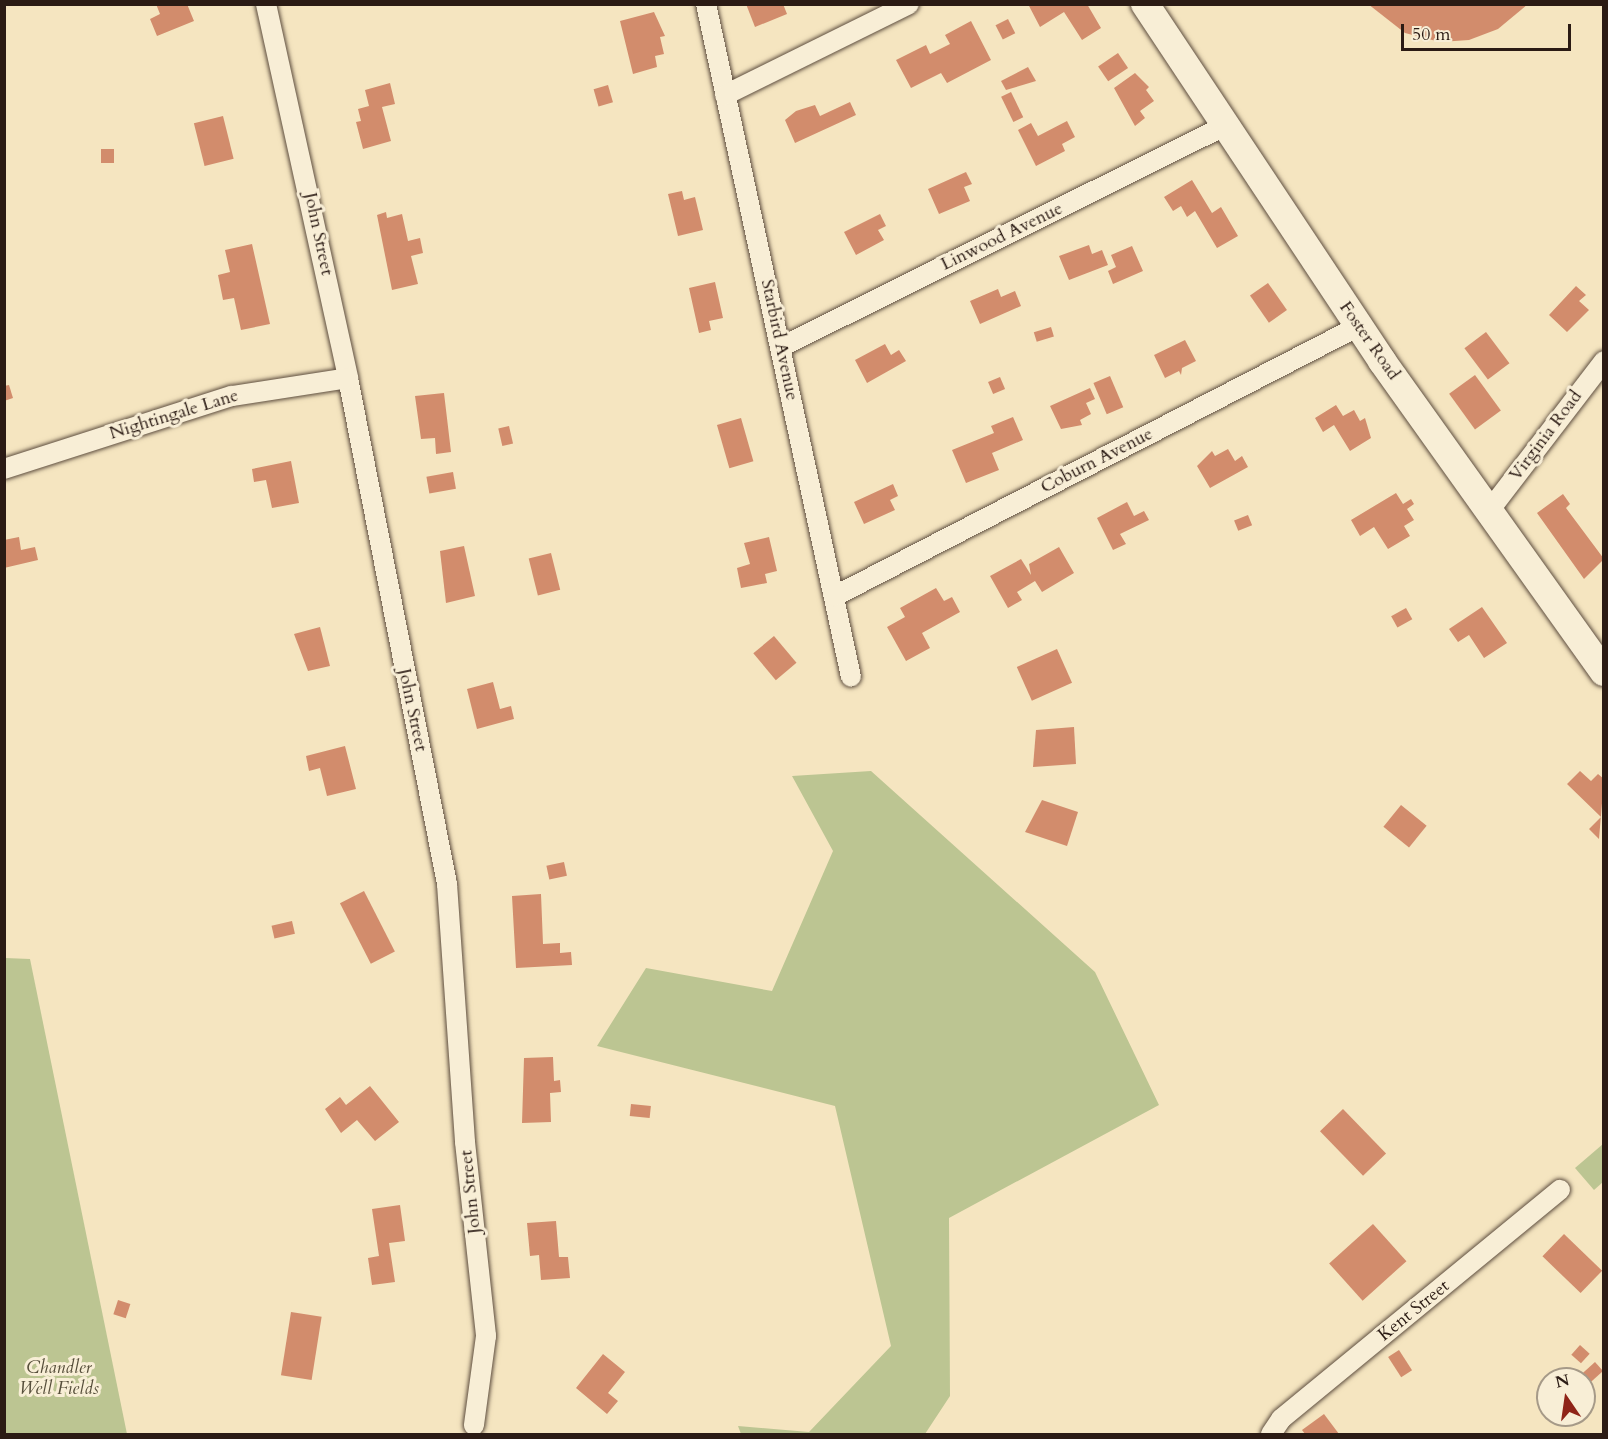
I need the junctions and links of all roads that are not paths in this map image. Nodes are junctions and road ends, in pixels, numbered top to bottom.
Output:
1 (266, 4) edge
2 (706, 4) edge
3 (909, 4) edge
4 (1144, 4) edge
5 (725, 94) junction
6 (1223, 127) junction
7 (1359, 326) junction
8 (781, 346) junction
9 (1604, 361) edge
10 (348, 378) junction
11 (4, 470) edge
12 (1489, 511) junction
13 (835, 596) junction
14 (1604, 672) edge
15 (851, 677) dead end
16 (1560, 1190) dead end
17 (474, 1425) dead end
18 (1271, 1434) edge

1 - 10 street, John Street
2 - 5 street, Starbird Avenue
3 - 5 street
4 - 6 street, Foster Road
5 - 8 street, Starbird Avenue
6 - 7 street, Foster Road
6 - 8 street, Linwood Avenue
7 - 12 street, Foster Road
7 - 13 street, Coburn Avenue
8 - 13 street, Starbird Avenue
9 - 12 street, Virginia Road
10 - 11 street, Nightingale Lane
10 - 17 street, John Street
12 - 14 street, Foster Road
13 - 15 street, Starbird Avenue
16 - 18 street, Kent Street

